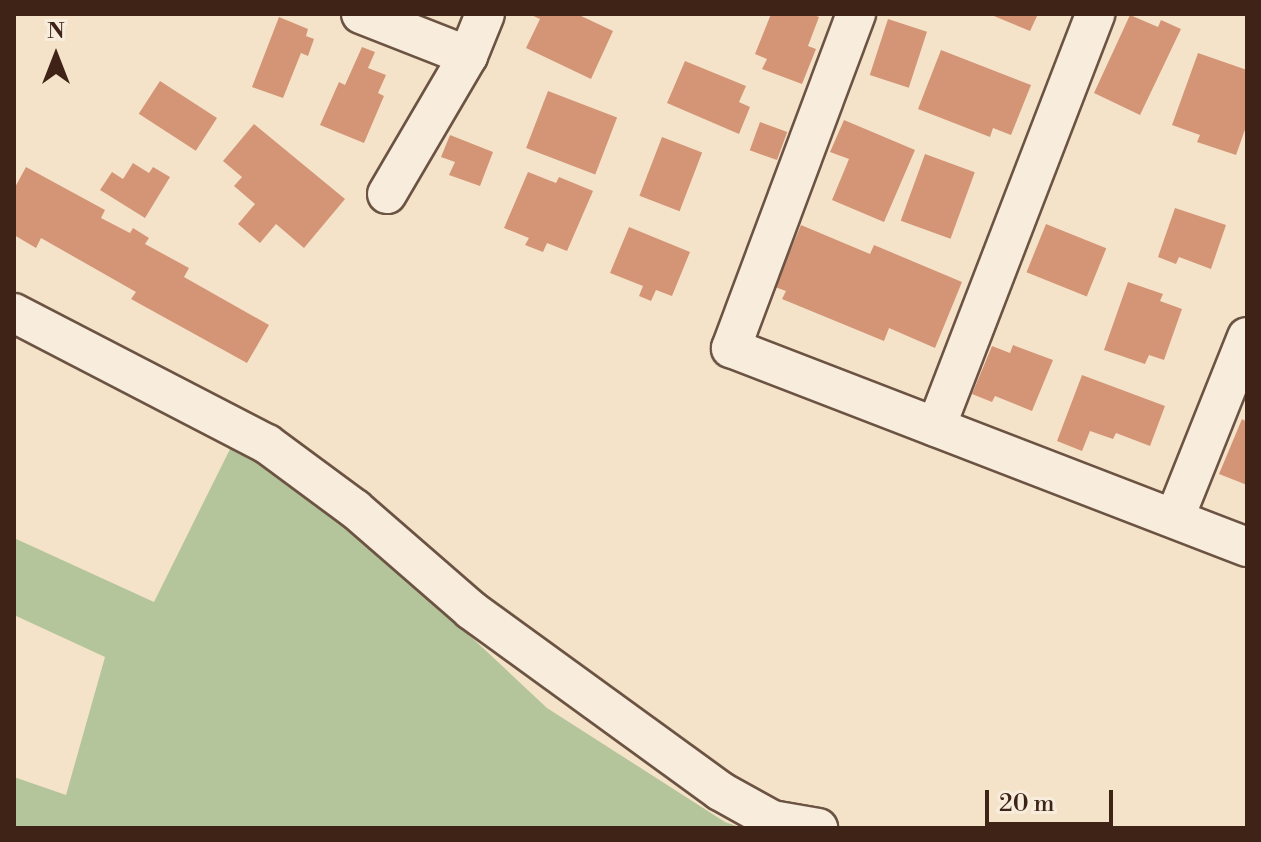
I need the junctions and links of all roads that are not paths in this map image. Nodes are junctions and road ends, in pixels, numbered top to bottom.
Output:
1 (361, 14) edge
2 (485, 14) edge
3 (856, 14) edge
4 (1095, 14) edge
5 (468, 56) junction
6 (387, 194) dead end
7 (14, 313) edge
8 (1247, 337) edge
9 (936, 427) junction
10 (1175, 517) junction
11 (1247, 547) edge
12 (818, 828) edge

1 - 5 street
2 - 5 street
3 - 9 street
4 - 9 street
5 - 6 street
7 - 12 street
8 - 10 street
9 - 10 street
10 - 11 street

